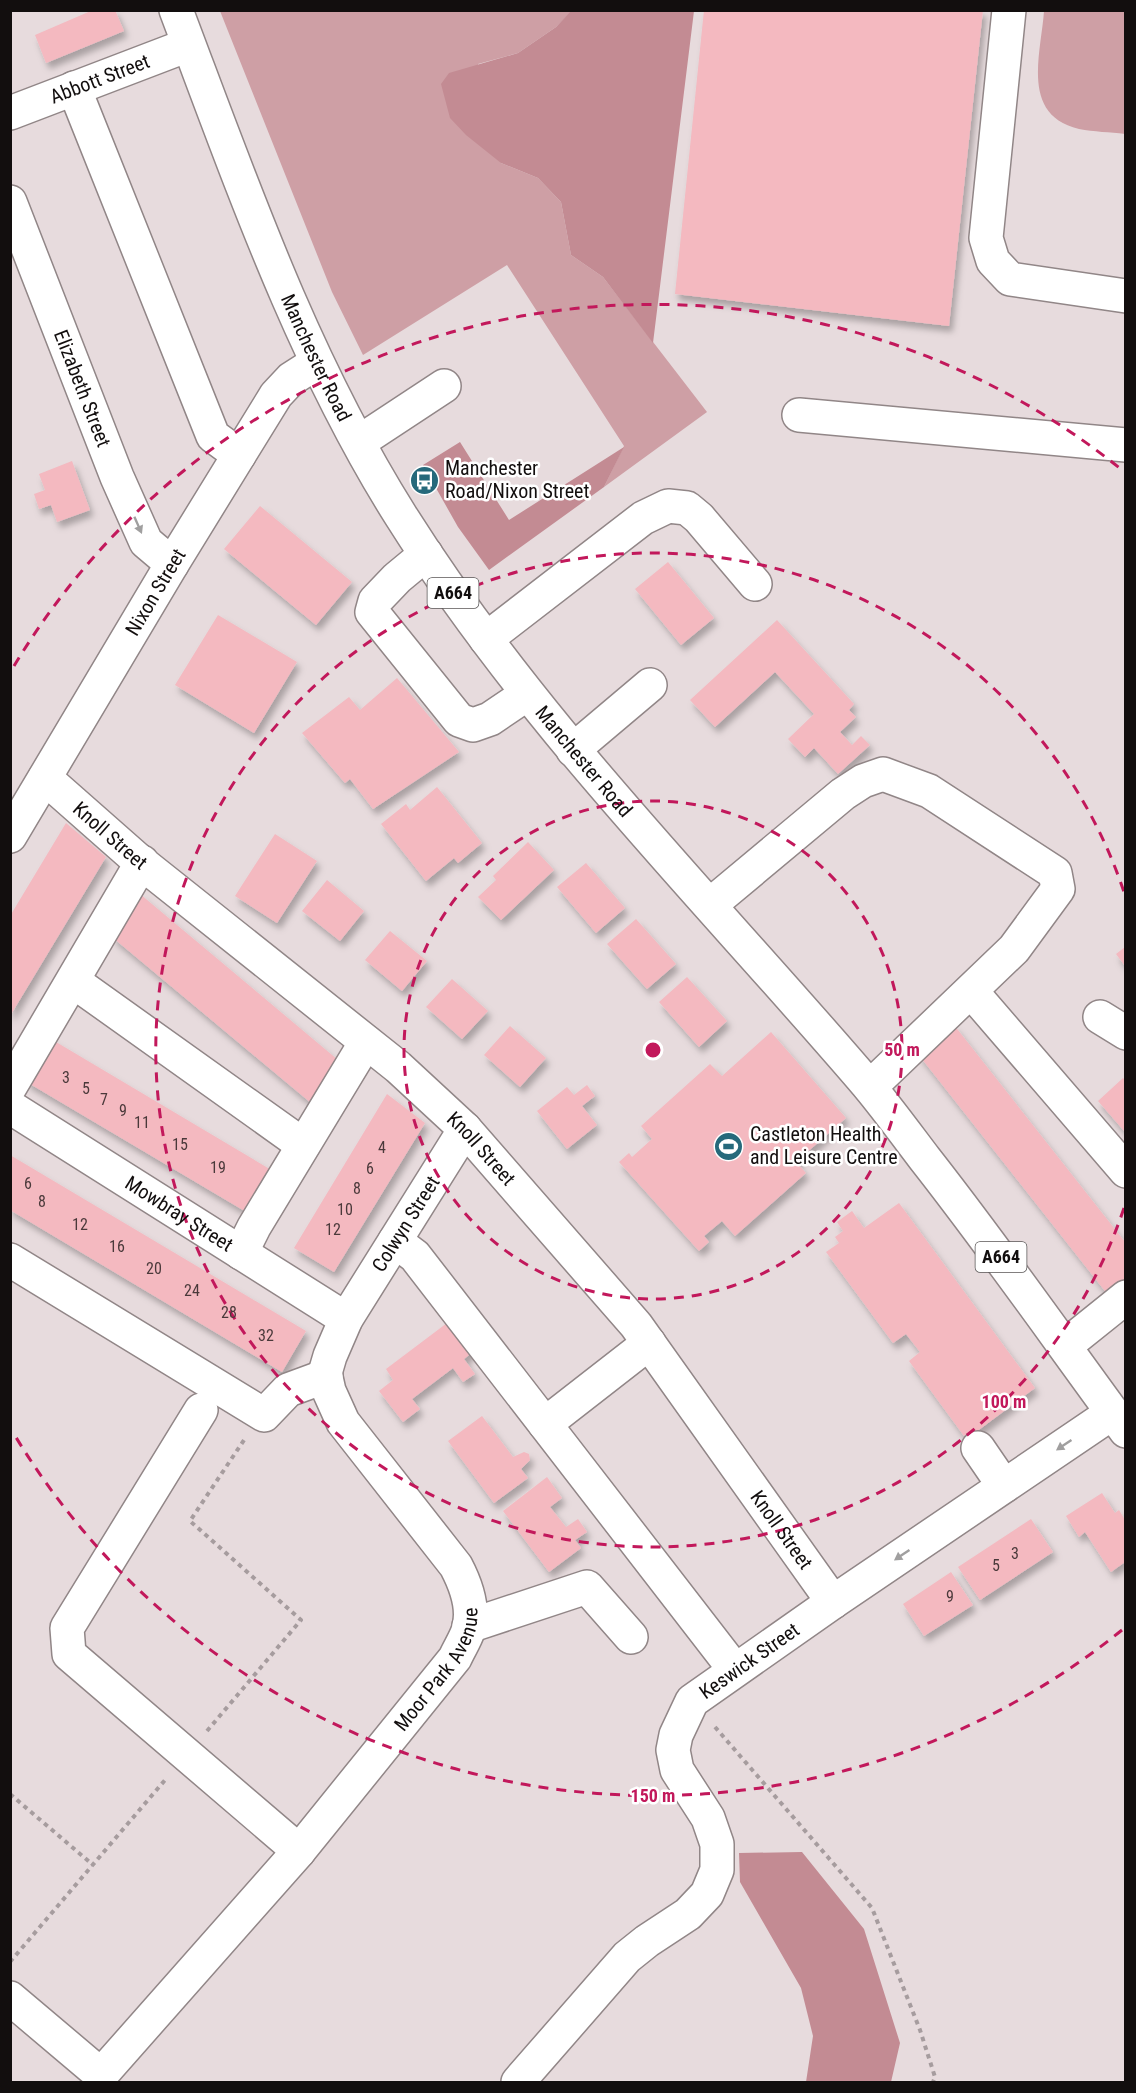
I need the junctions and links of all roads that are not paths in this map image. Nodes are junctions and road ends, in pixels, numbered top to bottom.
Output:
1 (176, 10) edge
2 (1009, 10) edge
3 (189, 45) junction
4 (74, 88) junction
5 (10, 113) edge
6 (10, 202) edge
7 (1125, 296) edge
8 (316, 363) junction
9 (444, 386) dead end
10 (799, 415) dead end
11 (359, 442) junction
12 (1125, 445) edge
13 (239, 455) junction
14 (426, 554) junction
15 (172, 564) junction
16 (755, 584) dead end
17 (486, 639) junction
18 (650, 685) dead end
19 (527, 694) junction
20 (573, 750) junction
21 (45, 778) junction
22 (10, 836) edge
23 (142, 862) junction
24 (710, 905) junction
25 (73, 981) junction
26 (970, 991) junction
27 (366, 1042) junction
28 (10, 1086) edge
29 (870, 1087) junction
30 (10, 1107) edge
31 (465, 1129) junction
32 (303, 1145) junction
33 (1125, 1171) edge
34 (395, 1241) junction
35 (241, 1253) junction
36 (10, 1260) edge
37 (1125, 1297) edge
38 (346, 1319) junction
39 (649, 1343) junction
40 (1065, 1346) junction
41 (326, 1376) junction
42 (201, 1410) dead end
43 (1119, 1422) edge
44 (545, 1424) junction
45 (978, 1449) dead end
46 (1004, 1486) junction
47 (833, 1602) junction
48 (469, 1626) junction
49 (631, 1637) dead end
50 (735, 1670) junction
51 (299, 1851) junction
52 (10, 1998) edge
53 (98, 2079) edge
54 (518, 2082) edge

1 - 3 street, Manchester Road / A664
2 - 7 street
3 - 4 street, Abbott Street
3 - 8 street, Manchester Road / A664
4 - 5 street, Abbott Street
4 - 13 street
6 -> 15 street, Elizabeth Street
8 - 11 street, Manchester Road / A664
8 - 13 street, Nixon Street
9 - 11 street
10 - 12 street
11 - 14 street, Manchester Road / A664
13 - 15 street, Nixon Street
14 - 17 street, Manchester Road / A664
14 - 19 street
15 - 21 street, Nixon Street
16 - 17 street
17 - 19 street, Manchester Road / A664
18 - 20 street
19 - 20 street, Manchester Road / A664
20 - 24 street, Manchester Road / A664
21 - 22 street, Nixon Street
21 - 23 street, Knoll Street
23 - 25 street
23 - 27 street, Knoll Street
24 - 26 street
24 - 29 street, Manchester Road / A664
25 - 28 street
25 - 32 street
26 - 29 street
26 - 33 street
27 - 31 street, Knoll Street
27 - 32 street
29 - 40 street, Manchester Road / A664
30 - 35 street, Mowbray Street
31 - 34 street, Colwyn Street
31 - 39 street, Knoll Street
32 - 35 street
34 - 38 street, Colwyn Street
34 - 44 street
35 - 38 street, Mowbray Street
36 - 41 street
37 - 40 street
38 - 41 street
39 - 44 street
39 - 47 street, Knoll Street
40 - 43 street, Manchester Road / A664
41 - 48 street, Moor Park Avenue
42 - 51 street
43 -> 46 street, Keswick Street
44 - 50 street
45 - 46 street
46 -> 47 street, Keswick Street
47 - 50 street, Keswick Street
48 - 49 street
48 - 51 street, Moor Park Avenue
50 - 54 street, Keswick Street
51 - 53 street, Moor Park Avenue
52 - 53 street, Moor Park Avenue

